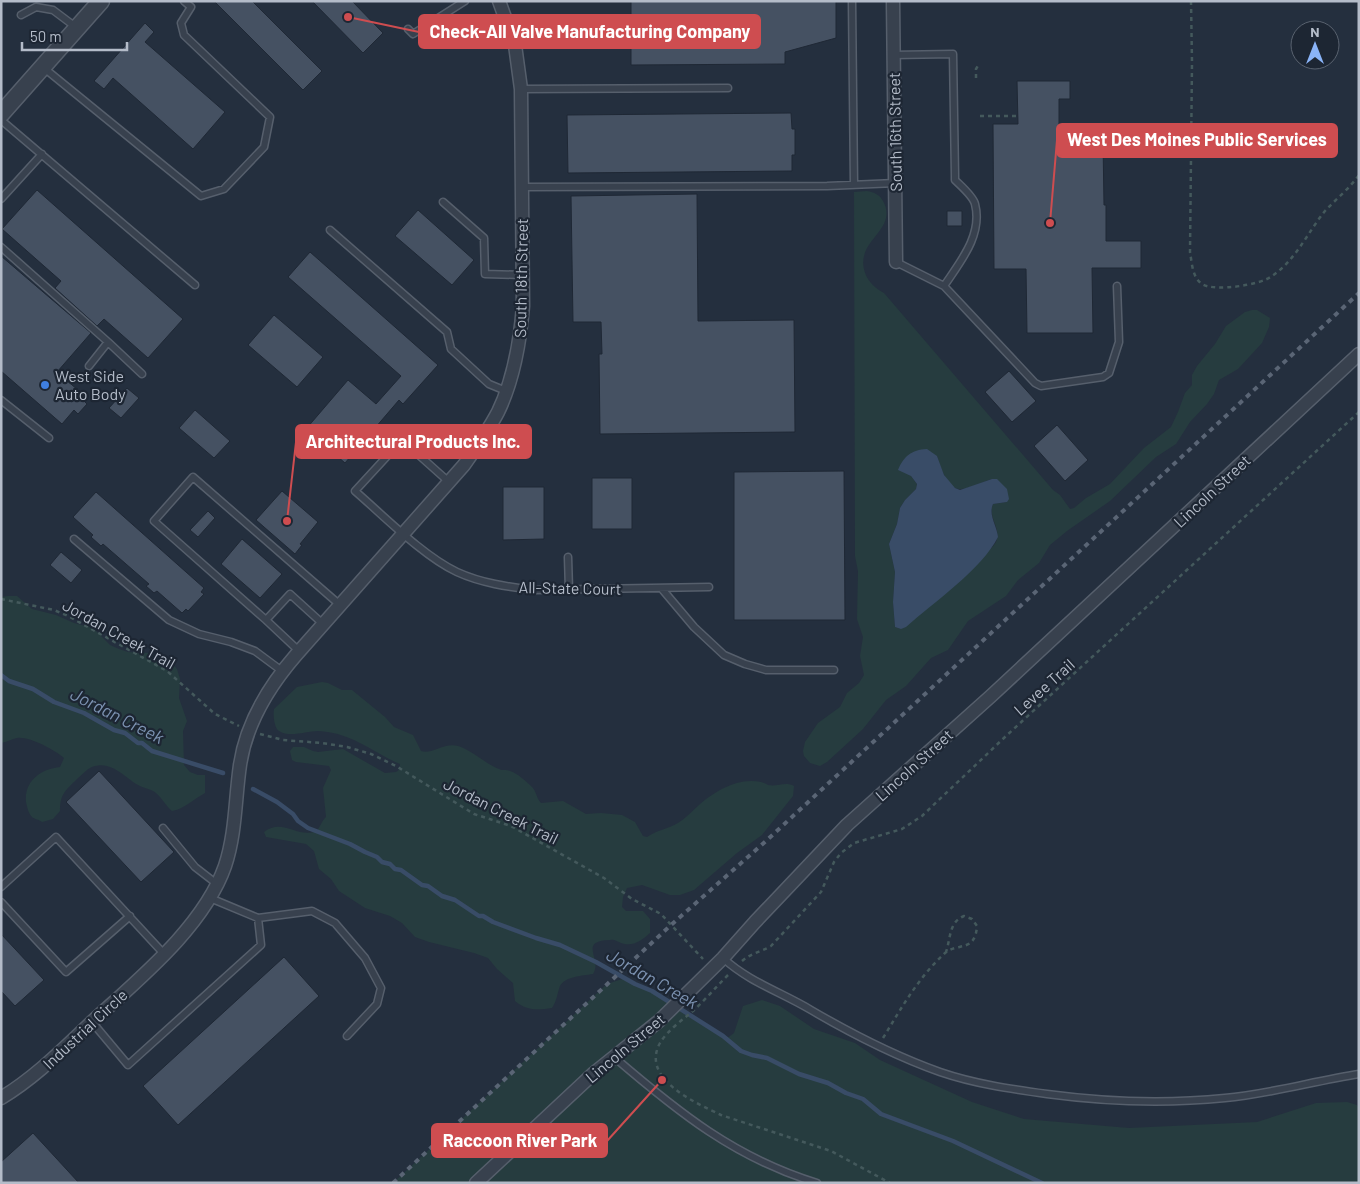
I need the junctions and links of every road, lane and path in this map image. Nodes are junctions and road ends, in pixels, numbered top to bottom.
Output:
1 (101, 1) edge
2 (184, 1) edge
3 (465, 1) edge
4 (499, 1) edge
5 (852, 1) edge
6 (893, 1) edge
7 (1191, 1) edge
8 (21, 15) dead end
9 (77, 28) junction
10 (408, 29) dead end
11 (894, 55) junction
12 (979, 64) dead end
13 (43, 67) junction
14 (976, 78) dead end
15 (728, 88) dead end
16 (521, 89) junction
17 (1, 114) edge
18 (980, 116) dead end
19 (1018, 116) dead end
20 (1, 120) edge
21 (1059, 129) dead end
22 (1076, 129) dead end
23 (1089, 129) dead end
24 (1114, 129) dead end
25 (42, 154) junction
26 (1359, 175) edge
27 (896, 183) junction
28 (854, 185) junction
29 (522, 187) junction
30 (1, 199) edge
31 (443, 202) dead end
32 (330, 230) dead end
33 (1, 247) edge
34 (896, 262) joint
35 (522, 275) junction
36 (195, 285) dead end
37 (944, 286) junction
38 (1117, 286) dead end
39 (108, 342) junction
40 (1359, 354) edge
41 (88, 366) dead end
42 (142, 374) dead end
43 (506, 392) junction
44 (1, 400) edge
45 (1359, 412) edge
46 (49, 438) dead end
47 (449, 482) junction
48 (403, 533) junction
49 (74, 539) dead end
50 (568, 558) dead end
51 (709, 587) dead end
52 (662, 589) junction
53 (569, 590) junction
54 (1, 599) edge
55 (340, 605) junction
56 (266, 620) junction
57 (323, 624) junction
58 (299, 651) junction
59 (282, 670) junction
60 (834, 670) dead end
61 (241, 726) dead end
62 (259, 734) dead end
63 (163, 828) dead end
64 (217, 884) junction
65 (1, 887) edge
66 (210, 898) junction
67 (1, 902) edge
68 (130, 916) junction
69 (258, 918) junction
70 (946, 952) junction
71 (165, 955) junction
72 (724, 958) junction
73 (742, 960) dead end
74 (706, 963) dead end
75 (724, 979) dead end
76 (92, 1022) junction
77 (347, 1036) dead end
78 (879, 1046) junction
79 (614, 1057) junction
80 (1359, 1074) edge
81 (1, 1098) edge
82 (476, 1183) edge
83 (817, 1183) edge
84 (890, 1183) edge

1 - 9 street
2 - 13 lane
3 - 10 lane
4 - 16 street, South 18th Street
5 - 28 lane
6 - 11 street, South 16th Street
7 - 26 path
8 - 9 lane
9 - 13 street
11 - 27 street, South 16th Street
11 - 37 lane
12 - 14 path
13 - 17 street
15 - 16 lane
16 - 29 street, South 18th Street
18 - 19 path
20 - 25 lane
21 - 22 path
23 - 24 path
25 - 30 lane
25 - 36 lane
27 - 28 lane
27 - 34 street, South 16th Street
28 - 29 lane
29 - 35 street, South 18th Street
31 - 35 lane
32 - 43 lane
33 - 39 lane
34 - 37 lane
35 - 43 street, South 18th Street
37 - 38 lane
39 - 41 lane
39 - 42 lane
40 - 72 street, Lincoln Street
43 - 47 street, South 18th Street
44 - 46 lane
45 - 73 path, Levee Trail
47 - 48 street, South 18th Street
47 - 48 lane, All-State Court
48 - 53 lane, All-State Court
48 - 55 street, South 18th Street
49 - 59 lane
50 - 53 lane
51 - 52 lane, All-State Court
52 - 53 lane, All-State Court
52 - 60 lane
54 - 61 path, Jordan Creek Trail
55 - 56 lane
55 - 57 street, South 18th Street
56 - 57 lane
56 - 58 lane
57 - 58 street, South 18th Street
58 - 59 street, South 18th Street
59 - 64 street, South 18th Street
62 - 74 path, Jordan Creek Trail
63 - 64 lane
64 - 66 street, Industrial Circle
65 - 68 lane
66 - 69 lane
66 - 71 street, Industrial Circle
67 - 68 lane
68 - 71 lane
69 - 76 lane
69 - 77 lane
70 - 70 path
70 - 78 path
71 - 76 street, Industrial Circle
72 - 78 lane
72 - 79 street, Lincoln Street
75 - 84 path
76 - 81 street, Industrial Circle
78 - 80 lane
79 - 82 street, Lincoln Street
79 - 83 lane

